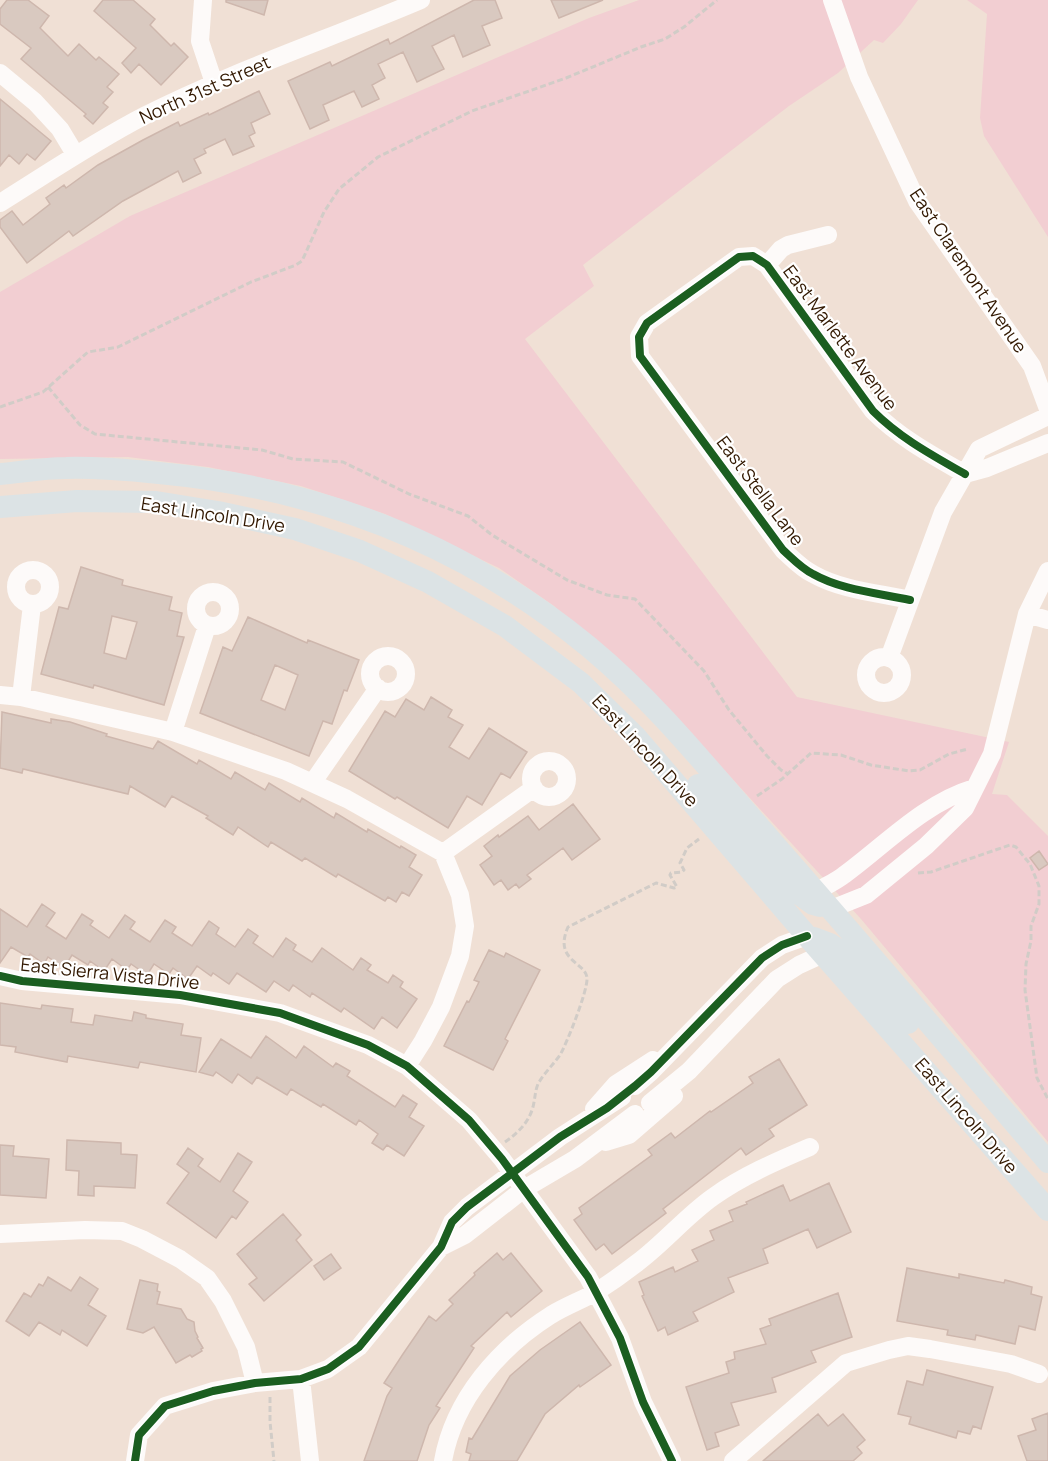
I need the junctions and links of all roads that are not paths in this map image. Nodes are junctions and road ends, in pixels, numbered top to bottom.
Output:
1 (203, 0) edge
2 (421, 0) edge
3 (832, 0) edge
4 (388, 6) edge
5 (0, 74) edge
6 (214, 83) junction
7 (75, 154) junction
8 (0, 203) edge
9 (828, 235) dead end
10 (760, 261) junction
11 (1048, 409) edge
12 (1048, 416) edge
13 (1048, 443) edge
14 (0, 474) edge
15 (965, 474) junction
16 (0, 507) edge
17 (1048, 571) edge
18 (909, 600) junction
19 (32, 604) dead end
20 (1027, 614) junction
21 (1048, 620) edge
22 (207, 626) dead end
23 (890, 658) dead end
24 (378, 688) dead end
25 (0, 695) edge
26 (21, 697) junction
27 (173, 732) junction
28 (313, 782) junction
29 (534, 788) dead end
30 (974, 788) junction
31 (708, 795) junction
32 (741, 833) junction
33 (443, 853) junction
34 (816, 891) junction
35 (831, 909) junction
36 (807, 936) junction
37 (824, 954) junction
38 (0, 976) edge
39 (668, 1053) junction
40 (407, 1066) junction
41 (689, 1071) junction
42 (579, 1126) junction
43 (593, 1146) junction
44 (810, 1147) dead end
45 (1042, 1155) edge
46 (511, 1172) junction
47 (524, 1189) junction
48 (1048, 1210) edge
49 (0, 1234) edge
50 (441, 1247) junction
51 (597, 1291) junction
52 (1039, 1374) dead end
53 (301, 1379) junction
54 (263, 1382) junction
55 (135, 1461) edge
56 (310, 1461) edge
57 (443, 1461) edge
58 (672, 1461) edge
59 (733, 1461) edge

1 - 6 street
2 - 4 street, North 31st Street
3 - 11 street, East Claremont Avenue
4 - 6 street, North 31st Street
5 - 7 street
6 - 7 street, North 31st Street
7 - 8 street, North 31st Street
9 - 10 street
10 - 15 street, East Marlette Avenue
10 - 18 street, East Stella Lane
12 - 15 street
13 - 15 street
14 - 31 main road, East Lincoln Drive
15 - 18 street
16 - 31 main road, East Lincoln Drive
17 - 20 street
18 - 23 street
19 - 26 street
20 - 21 street
20 - 30 street
22 - 27 street
24 - 28 street
25 - 26 street
26 - 27 street
27 - 28 street
28 - 33 street
29 - 33 street
30 - 34 street
30 - 35 street
31 - 32 main road, East Lincoln Drive
31 - 32 main road, East Lincoln Drive
32 - 34 main road, East Lincoln Drive
32 - 35 main road
32 - 36 main road, East Lincoln Drive
33 - 40 street
34 - 35 main road, East Lincoln Drive
35 - 45 main road, East Lincoln Drive
36 - 37 main road, East Lincoln Drive
36 - 39 street
36 - 45 main road
37 - 41 street
37 - 48 main road, East Lincoln Drive
38 - 40 street, East Sierra Vista Drive
39 - 42 street
39 - 42 street
40 - 46 street, East Sierra Vista Drive
41 - 43 street
41 - 43 street
42 - 46 street
43 - 47 street
44 - 51 street
46 - 47 street, East Sierra Vista Drive
46 - 50 street
47 - 50 street
47 - 51 street, East Sierra Vista Drive
49 - 54 street
50 - 53 street
51 - 57 street
51 - 58 street, East Sierra Vista Drive
52 - 59 street
53 - 54 street
53 - 56 street
54 - 55 street

